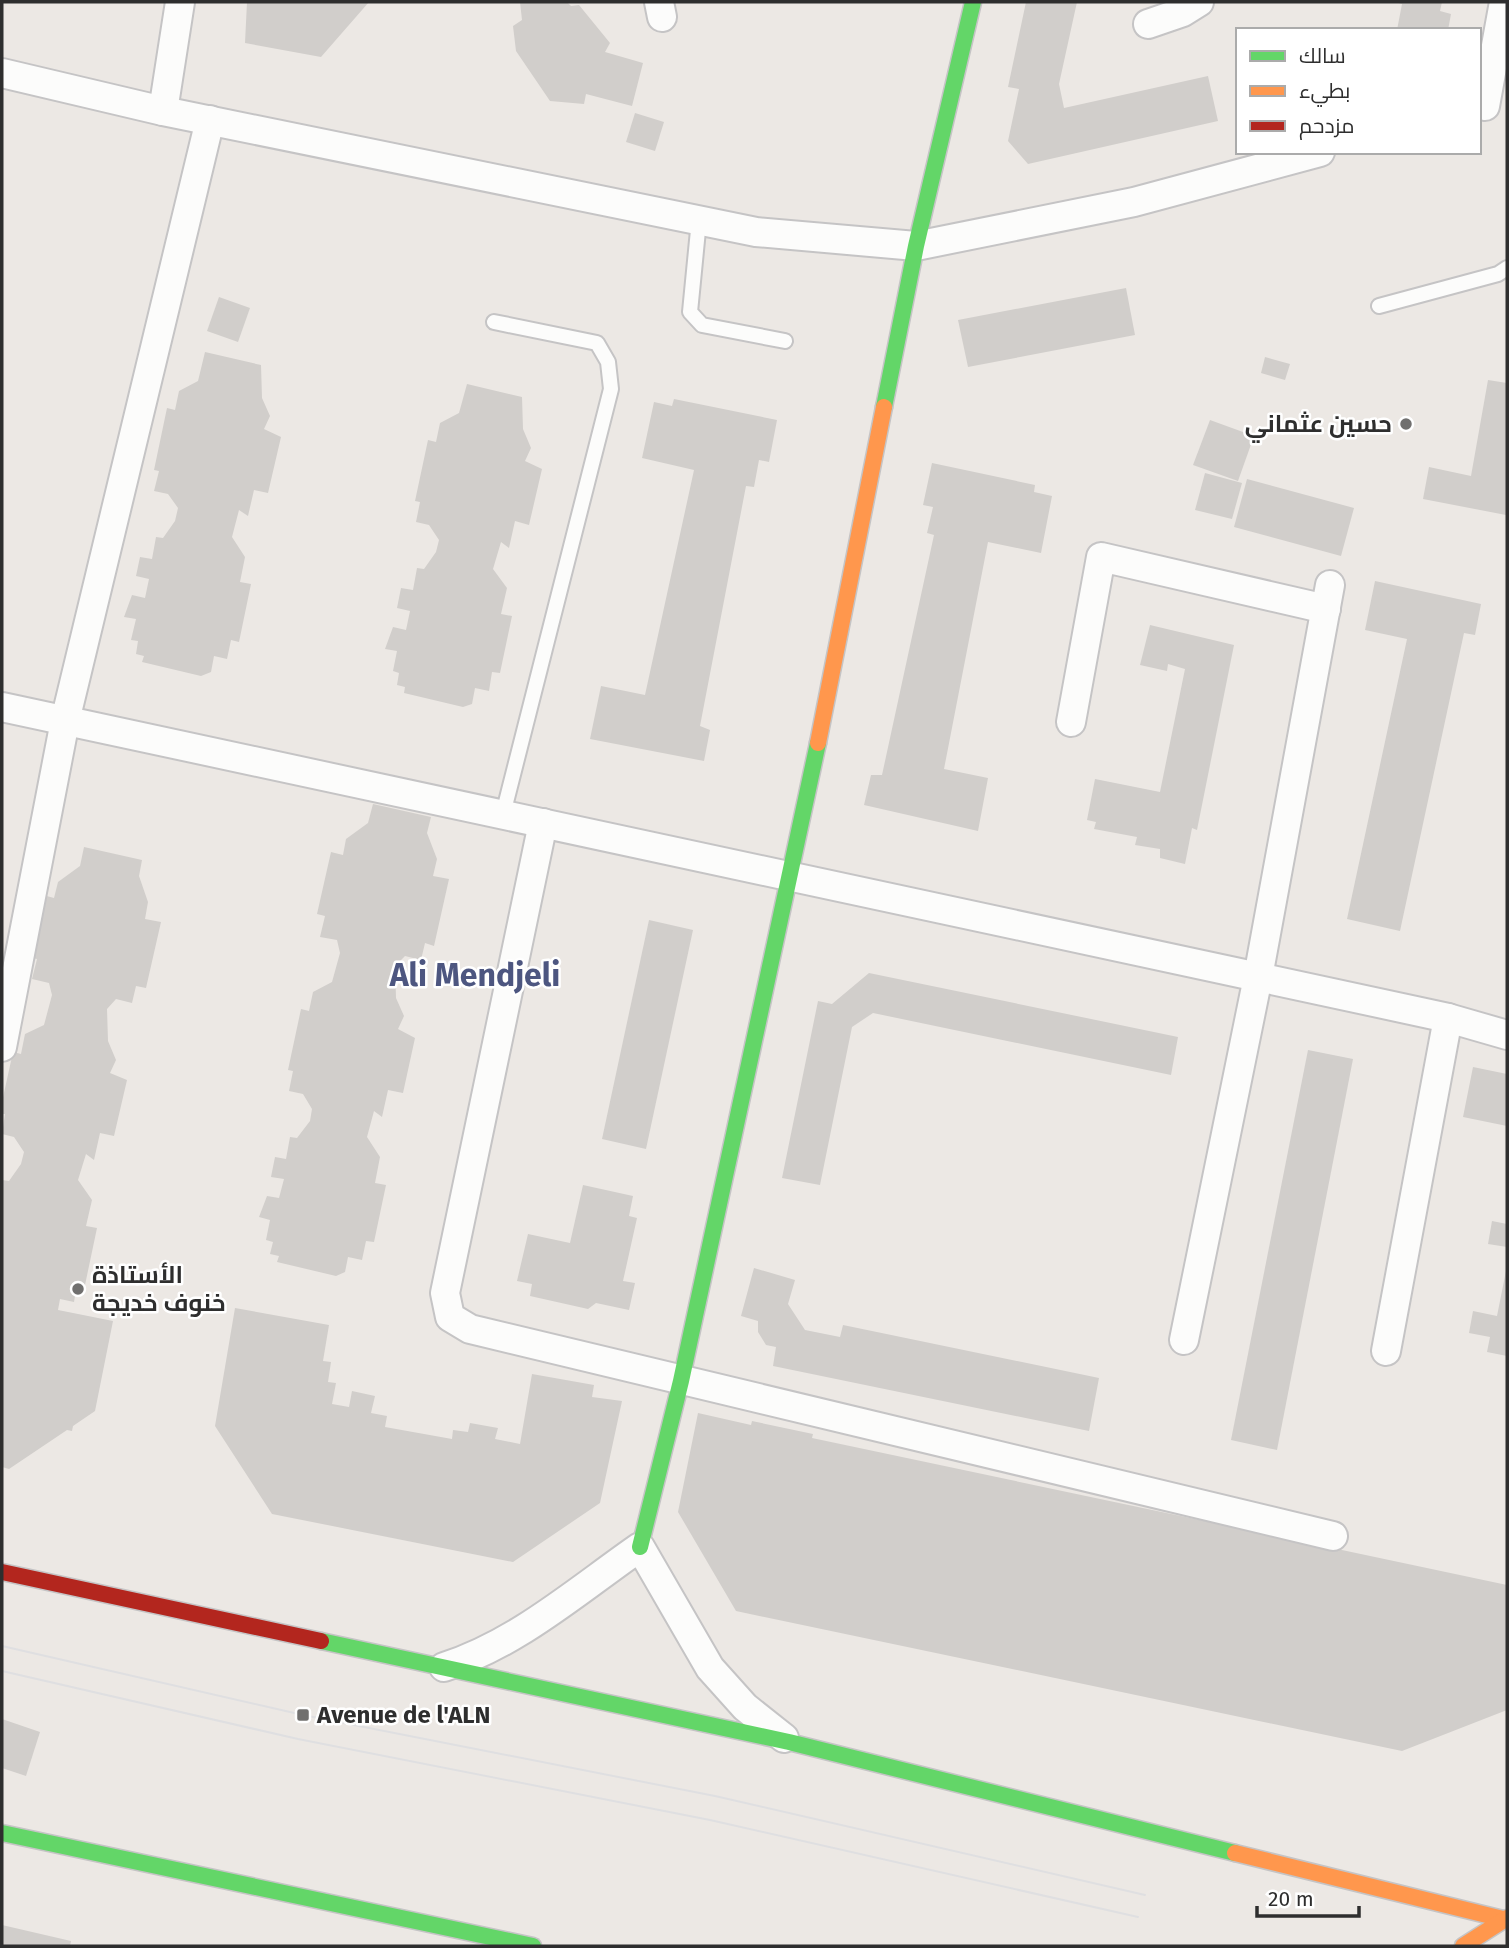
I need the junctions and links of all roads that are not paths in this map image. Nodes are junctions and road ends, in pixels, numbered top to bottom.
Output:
1 (180, 2) edge
2 (973, 2) edge
3 (1199, 2) edge
4 (1504, 2) edge
5 (1148, 24) dead end
6 (2, 73) edge
7 (1490, 107) edge
8 (163, 111) junction
9 (210, 120) junction
10 (1313, 154) edge
11 (699, 220) junction
12 (916, 246) junction
13 (1507, 268) edge
14 (1380, 306) dead end
15 (494, 322) dead end
16 (785, 341) dead end
17 (2, 707) edge
18 (65, 721) junction
19 (1071, 722) dead end
20 (503, 814) junction
21 (542, 823) junction
22 (792, 876) junction
23 (1258, 976) junction
24 (1448, 1018) junction
25 (1507, 1035) edge
26 (2, 1046) edge
27 (1184, 1340) dead end
28 (1387, 1352) dead end
29 (681, 1381) junction
30 (1333, 1535) dead end
31 (640, 1547) junction
32 (2, 1572) edge
33 (441, 1667) junction
34 (789, 1742) junction
35 (2, 1833) edge
36 (1505, 1919) edge
37 (449, 1937) edge
38 (533, 1946) edge
39 (1463, 1946) edge

1 - 8 street
2 - 12 main road
3 - 5 street
4 - 7 street
6 - 8 street
8 - 9 street
9 - 11 street
9 - 18 street
10 - 12 street
11 - 12 street
11 - 16 lane
12 - 22 main road
13 - 14 lane
15 - 20 lane
17 - 18 street
18 - 20 street
18 - 26 street
19 - 23 street
20 - 21 street
21 - 22 street
21 - 29 street
22 - 23 street
22 - 29 main road
23 - 24 street
23 - 27 street
24 - 25 street
24 - 28 street
29 - 30 street
29 - 31 main road
31 - 33 street
31 - 34 street
32 - 33 main road
33 - 34 main road
34 - 36 main road
35 - 37 main road
36 - 39 main road
37 - 38 main road

